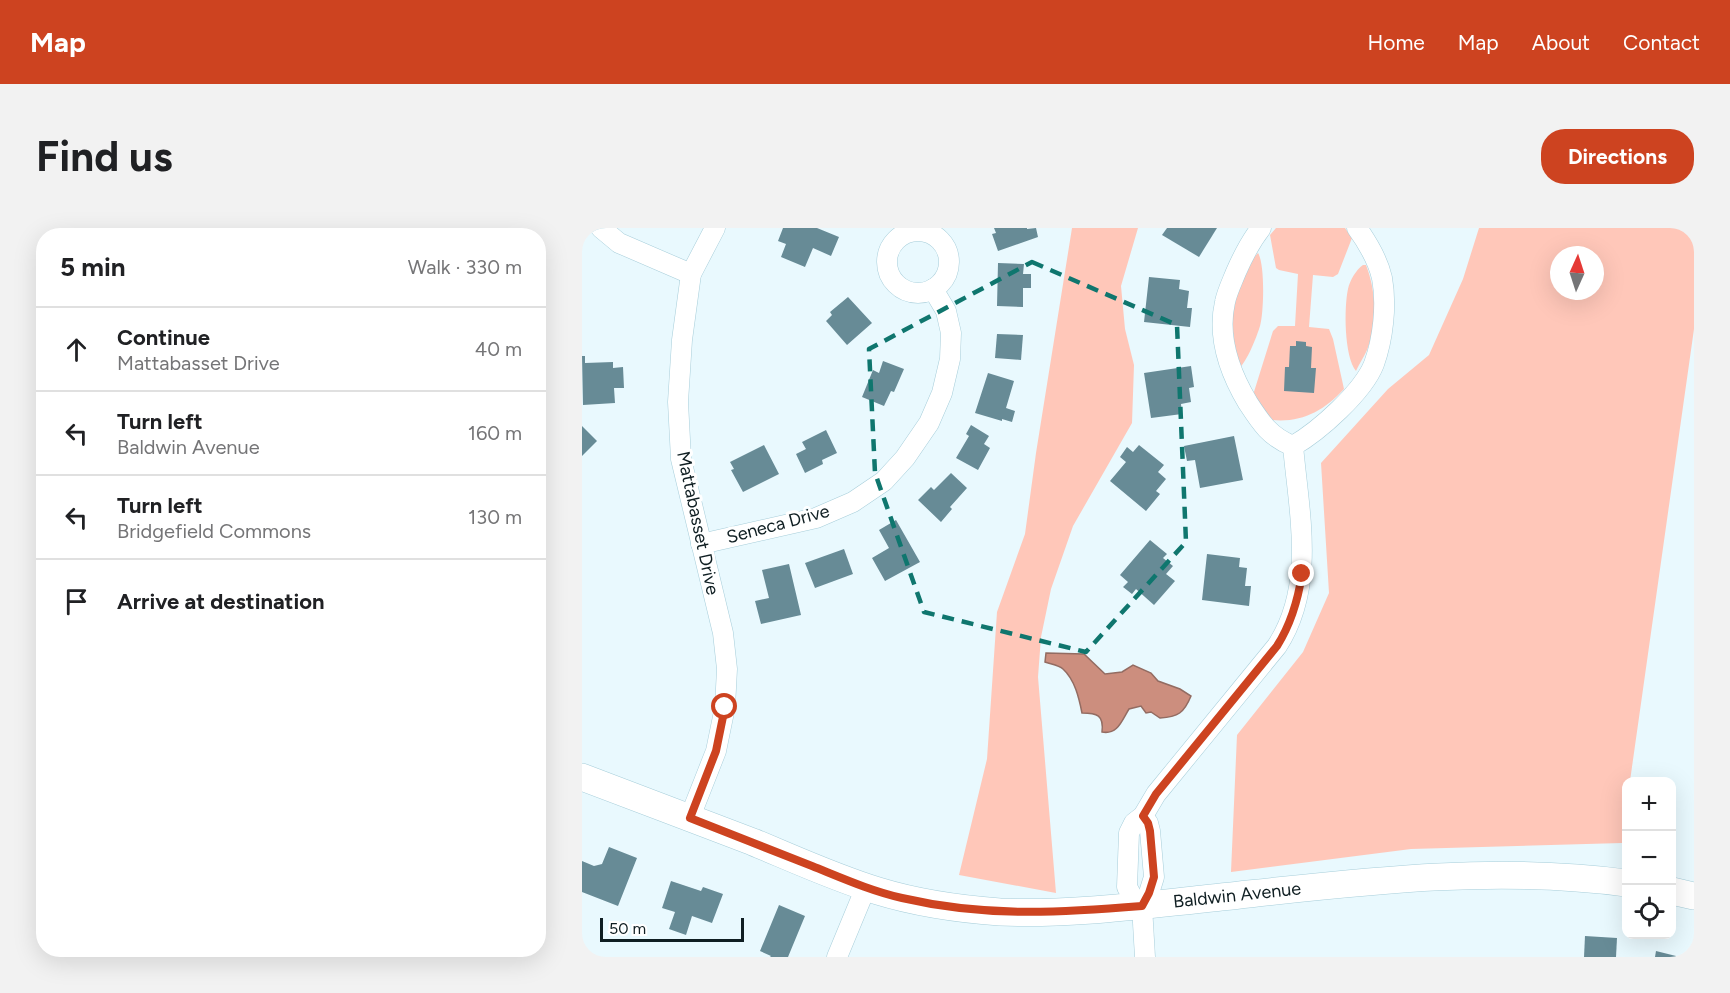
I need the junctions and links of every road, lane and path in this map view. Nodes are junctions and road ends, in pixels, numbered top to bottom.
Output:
1 (601, 228) edge
2 (715, 228) edge
3 (1261, 228) edge
4 (1357, 228) edge
5 (691, 274) junction
6 (933, 289) dead end
7 (1293, 446) junction
8 (701, 544) junction
9 (582, 777) edge
10 (1143, 816) junction
11 (690, 818) junction
12 (1622, 883) edge
13 (866, 887) junction
14 (1676, 892) edge
15 (1694, 896) edge
16 (1142, 906) junction
17 (837, 957) edge
18 (1145, 957) edge

1 - 5 street
2 - 5 street, Mattabasset Drive
3 - 7 street
4 - 7 street
5 - 8 street, Mattabasset Drive
6 - 8 street, Seneca Drive
7 - 10 street
8 - 11 street, Mattabasset Drive
9 - 11 street, Baldwin Avenue
10 - 16 street
10 - 16 street
11 - 13 street, Baldwin Avenue
12 - 16 street, Baldwin Avenue
13 - 16 street, Baldwin Avenue
13 - 17 street
14 - 15 street
16 - 18 street

